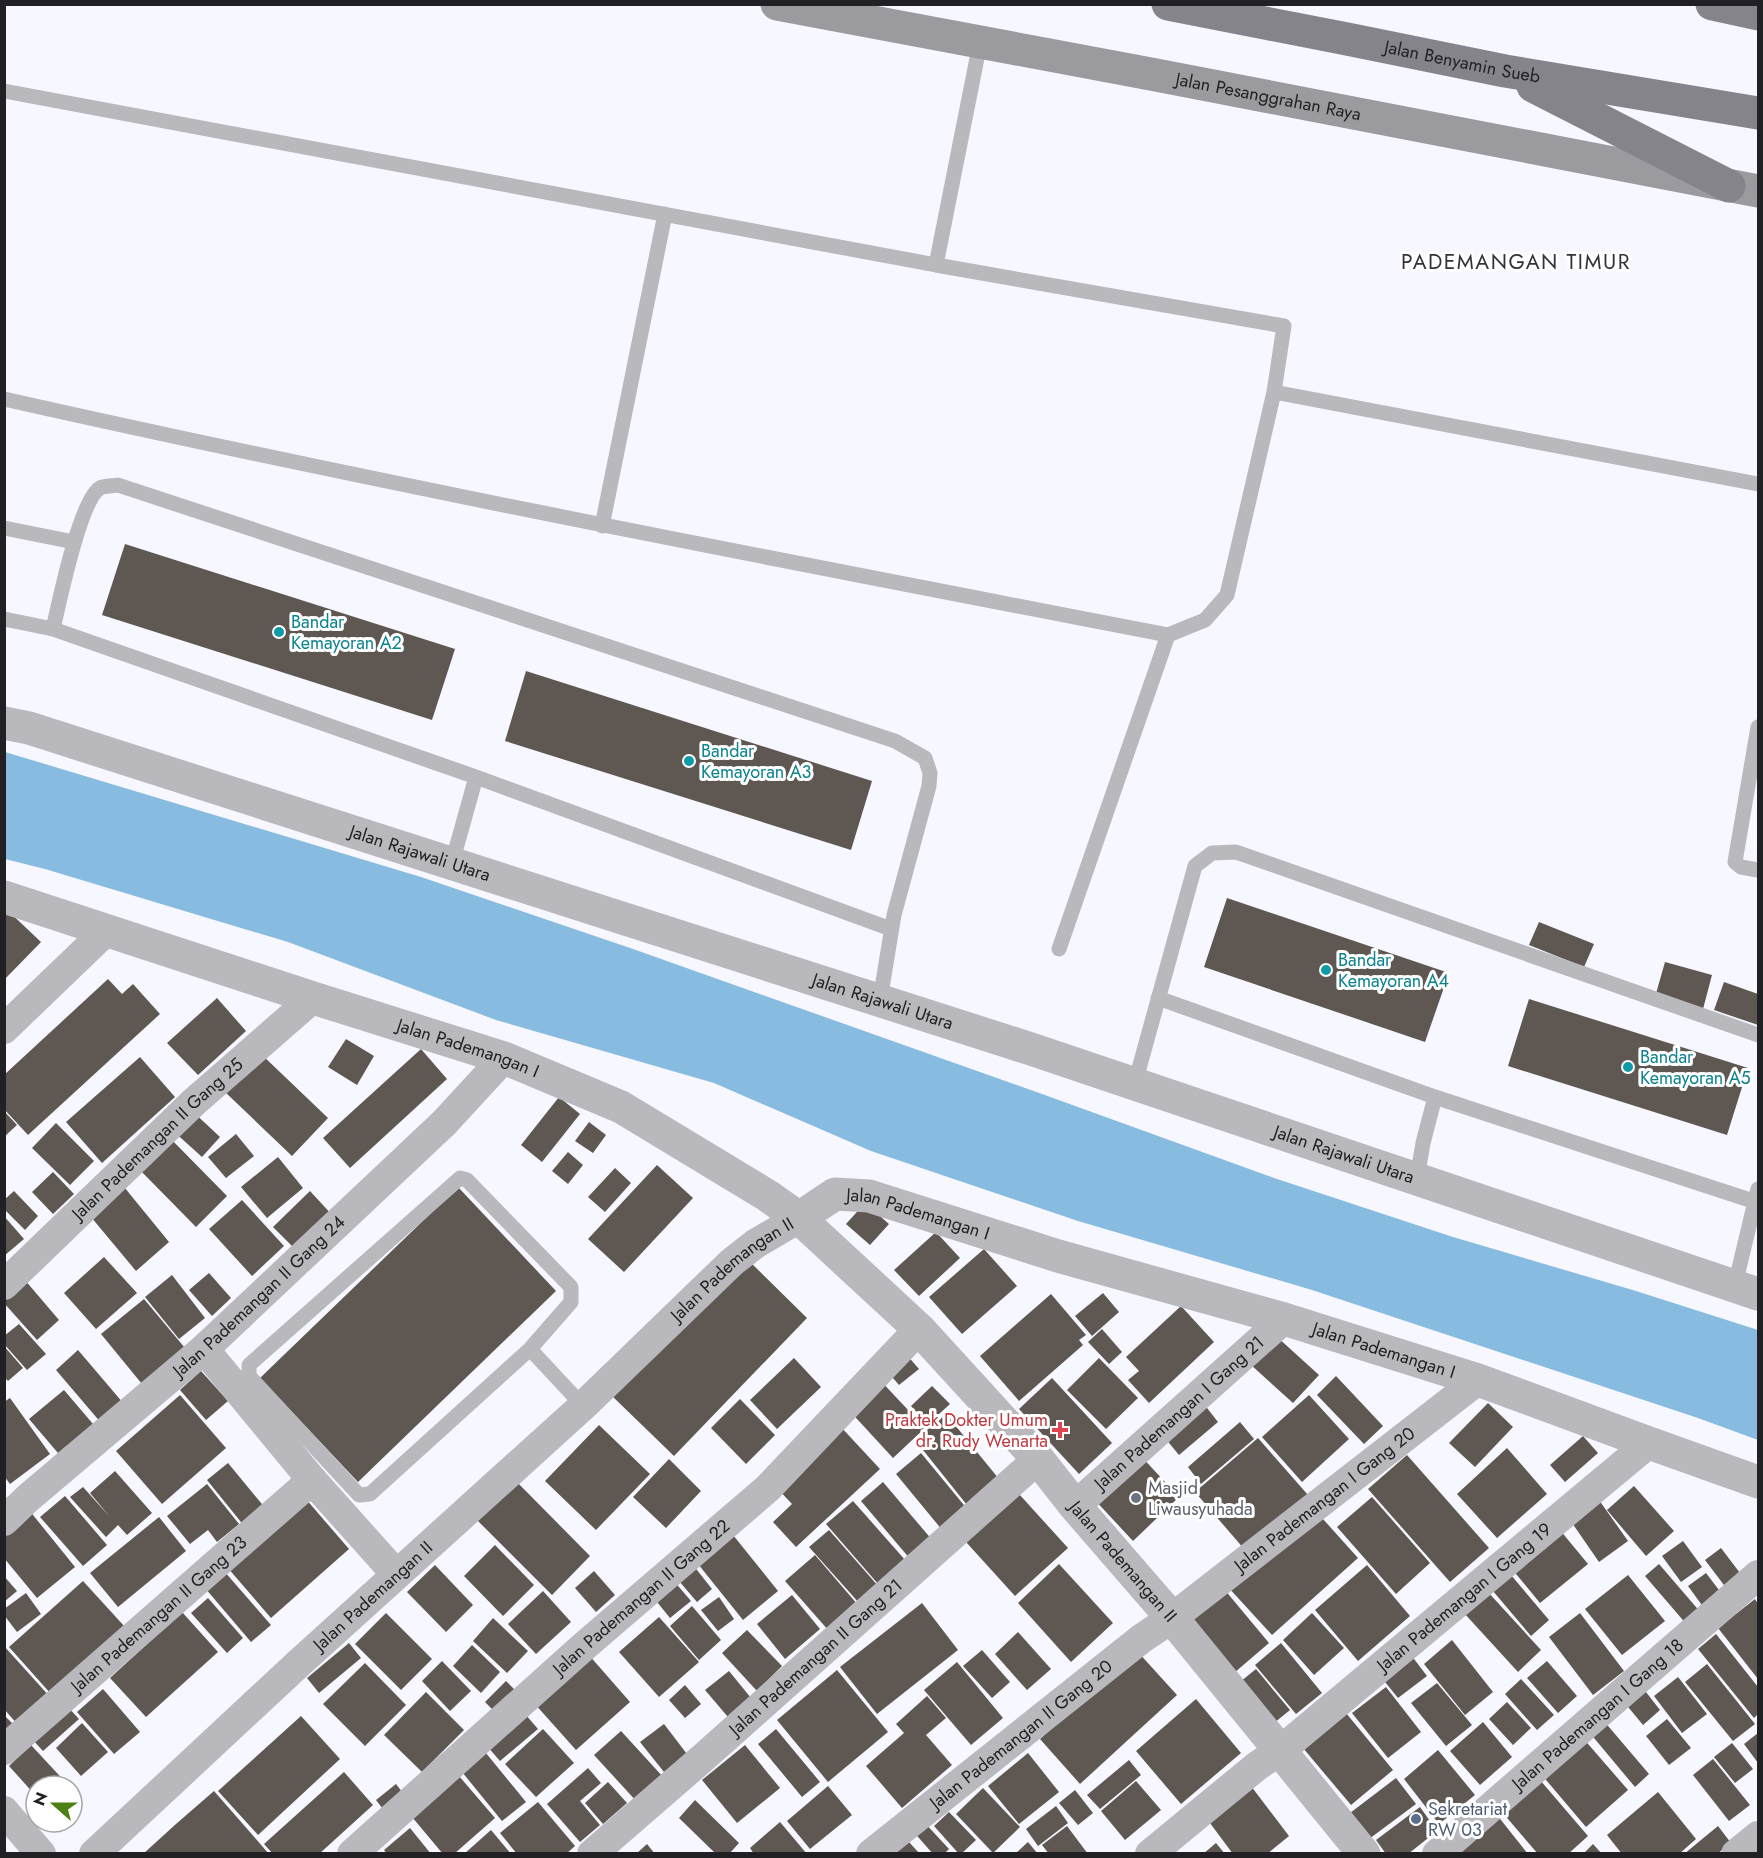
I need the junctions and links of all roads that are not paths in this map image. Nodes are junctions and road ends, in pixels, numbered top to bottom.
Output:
1 (777, 4) edge
2 (1168, 4) edge
3 (1712, 4) edge
4 (1758, 14) edge
5 (980, 43) junction
6 (1505, 71) junction
7 (4, 91) edge
8 (1758, 113) edge
9 (1744, 189) edge
10 (665, 214) junction
11 (936, 265) junction
12 (1274, 392) junction
13 (4, 399) edge
14 (1758, 484) edge
15 (602, 526) junction
16 (4, 528) edge
17 (74, 542) junction
18 (4, 619) edge
19 (53, 629) junction
20 (1168, 635) junction
21 (4, 723) edge
22 (1758, 727) edge
23 (476, 777) junction
24 (452, 863) junction
25 (1758, 870) edge
26 (4, 897) edge
27 (891, 929) junction
28 (107, 930) junction
29 (1059, 949) dead end
30 (1158, 998) junction
31 (313, 999) junction
32 (880, 1000) junction
33 (4, 1029) edge
34 (1758, 1035) edge
35 (504, 1058) junction
36 (1135, 1083) junction
37 (1435, 1097) junction
38 (1418, 1178) junction
39 (1757, 1195) edge
40 (784, 1208) junction
41 (4, 1285) edge
42 (1747, 1289) edge
43 (1284, 1318) junction
44 (919, 1329) junction
45 (204, 1349) junction
46 (530, 1349) junction
47 (1478, 1380) junction
48 (577, 1400) junction
49 (1649, 1443) junction
50 (1038, 1459) junction
51 (312, 1480) junction
52 (1758, 1482) edge
53 (1075, 1506) junction
54 (4, 1521) edge
55 (396, 1574) junction
56 (1758, 1575) edge
57 (1172, 1618) junction
58 (4, 1750) edge
59 (1281, 1750) junction
60 (4, 1811) edge
61 (1758, 1836) edge
62 (40, 1854) edge
63 (94, 1854) edge
64 (352, 1854) edge
65 (592, 1854) edge
66 (871, 1854) edge
67 (1150, 1854) edge
68 (1364, 1854) edge
69 (1437, 1854) edge
70 (1736, 1854) edge

1 - 5 main road, Jalan Pesanggrahan Raya
2 - 6 main road, Jalan Benyamin Sueb
3 - 4 main road
5 - 9 main road, Jalan Pesanggrahan Raya
5 - 11 lane
6 - 8 main road, Jalan Benyamin Sueb
6 - 9 main road
7 - 10 lane
10 - 11 lane
10 - 15 lane
11 - 12 lane
12 - 14 lane
12 - 20 lane
13 - 15 lane
15 - 20 lane
16 - 17 lane
17 - 19 lane
17 - 27 lane
18 - 19 lane
19 - 23 lane
20 - 29 lane
21 - 24 street, Jalan Rajawali Utara
22 - 25 lane
23 - 24 lane
23 - 27 lane
24 - 32 street, Jalan Rajawali Utara
26 - 28 street, Jalan Pademangan I
27 - 32 lane
28 - 31 street, Jalan Pademangan I
28 - 33 street
30 - 34 lane
30 - 36 lane
30 - 37 lane
31 - 35 street, Jalan Pademangan I
31 - 41 street, Jalan Pademangan II Gang 25
32 - 36 street, Jalan Rajawali Utara
35 - 40 street, Jalan Pademangan I
35 - 45 street, Jalan Pademangan II Gang 24
36 - 38 street, Jalan Rajawali Utara
37 - 38 lane
37 - 39 lane
38 - 42 street, Jalan Rajawali Utara
39 - 42 lane
40 - 43 street, Jalan Pademangan I
40 - 44 street, Jalan Pademangan II
40 - 48 street, Jalan Pademangan II
43 - 47 street, Jalan Pademangan I
43 - 53 street, Jalan Pademangan I Gang 21
44 - 50 street, Jalan Pademangan II
44 - 64 street, Jalan Pademangan II Gang 22
45 - 51 street
45 - 54 street, Jalan Pademangan II Gang 24
46 - 46 lane
46 - 48 lane
47 - 49 street, Jalan Pademangan I
47 - 57 street, Jalan Pademangan I Gang 20
48 - 55 street, Jalan Pademangan II
49 - 52 street, Jalan Pademangan I
49 - 59 street, Jalan Pademangan I Gang 19
50 - 53 street, Jalan Pademangan II
50 - 65 street, Jalan Pademangan II Gang 21
51 - 55 street
51 - 58 street, Jalan Pademangan II Gang 23
53 - 57 street, Jalan Pademangan II
55 - 63 street, Jalan Pademangan II
56 - 69 street, Jalan Pademangan I Gang 18
57 - 59 street, Jalan Pademangan II
57 - 66 street, Jalan Pademangan II Gang 20
59 - 67 street, Jalan Pademangan I Gang 19
59 - 68 street, Jalan Pademangan II
60 - 62 street
61 - 70 street

